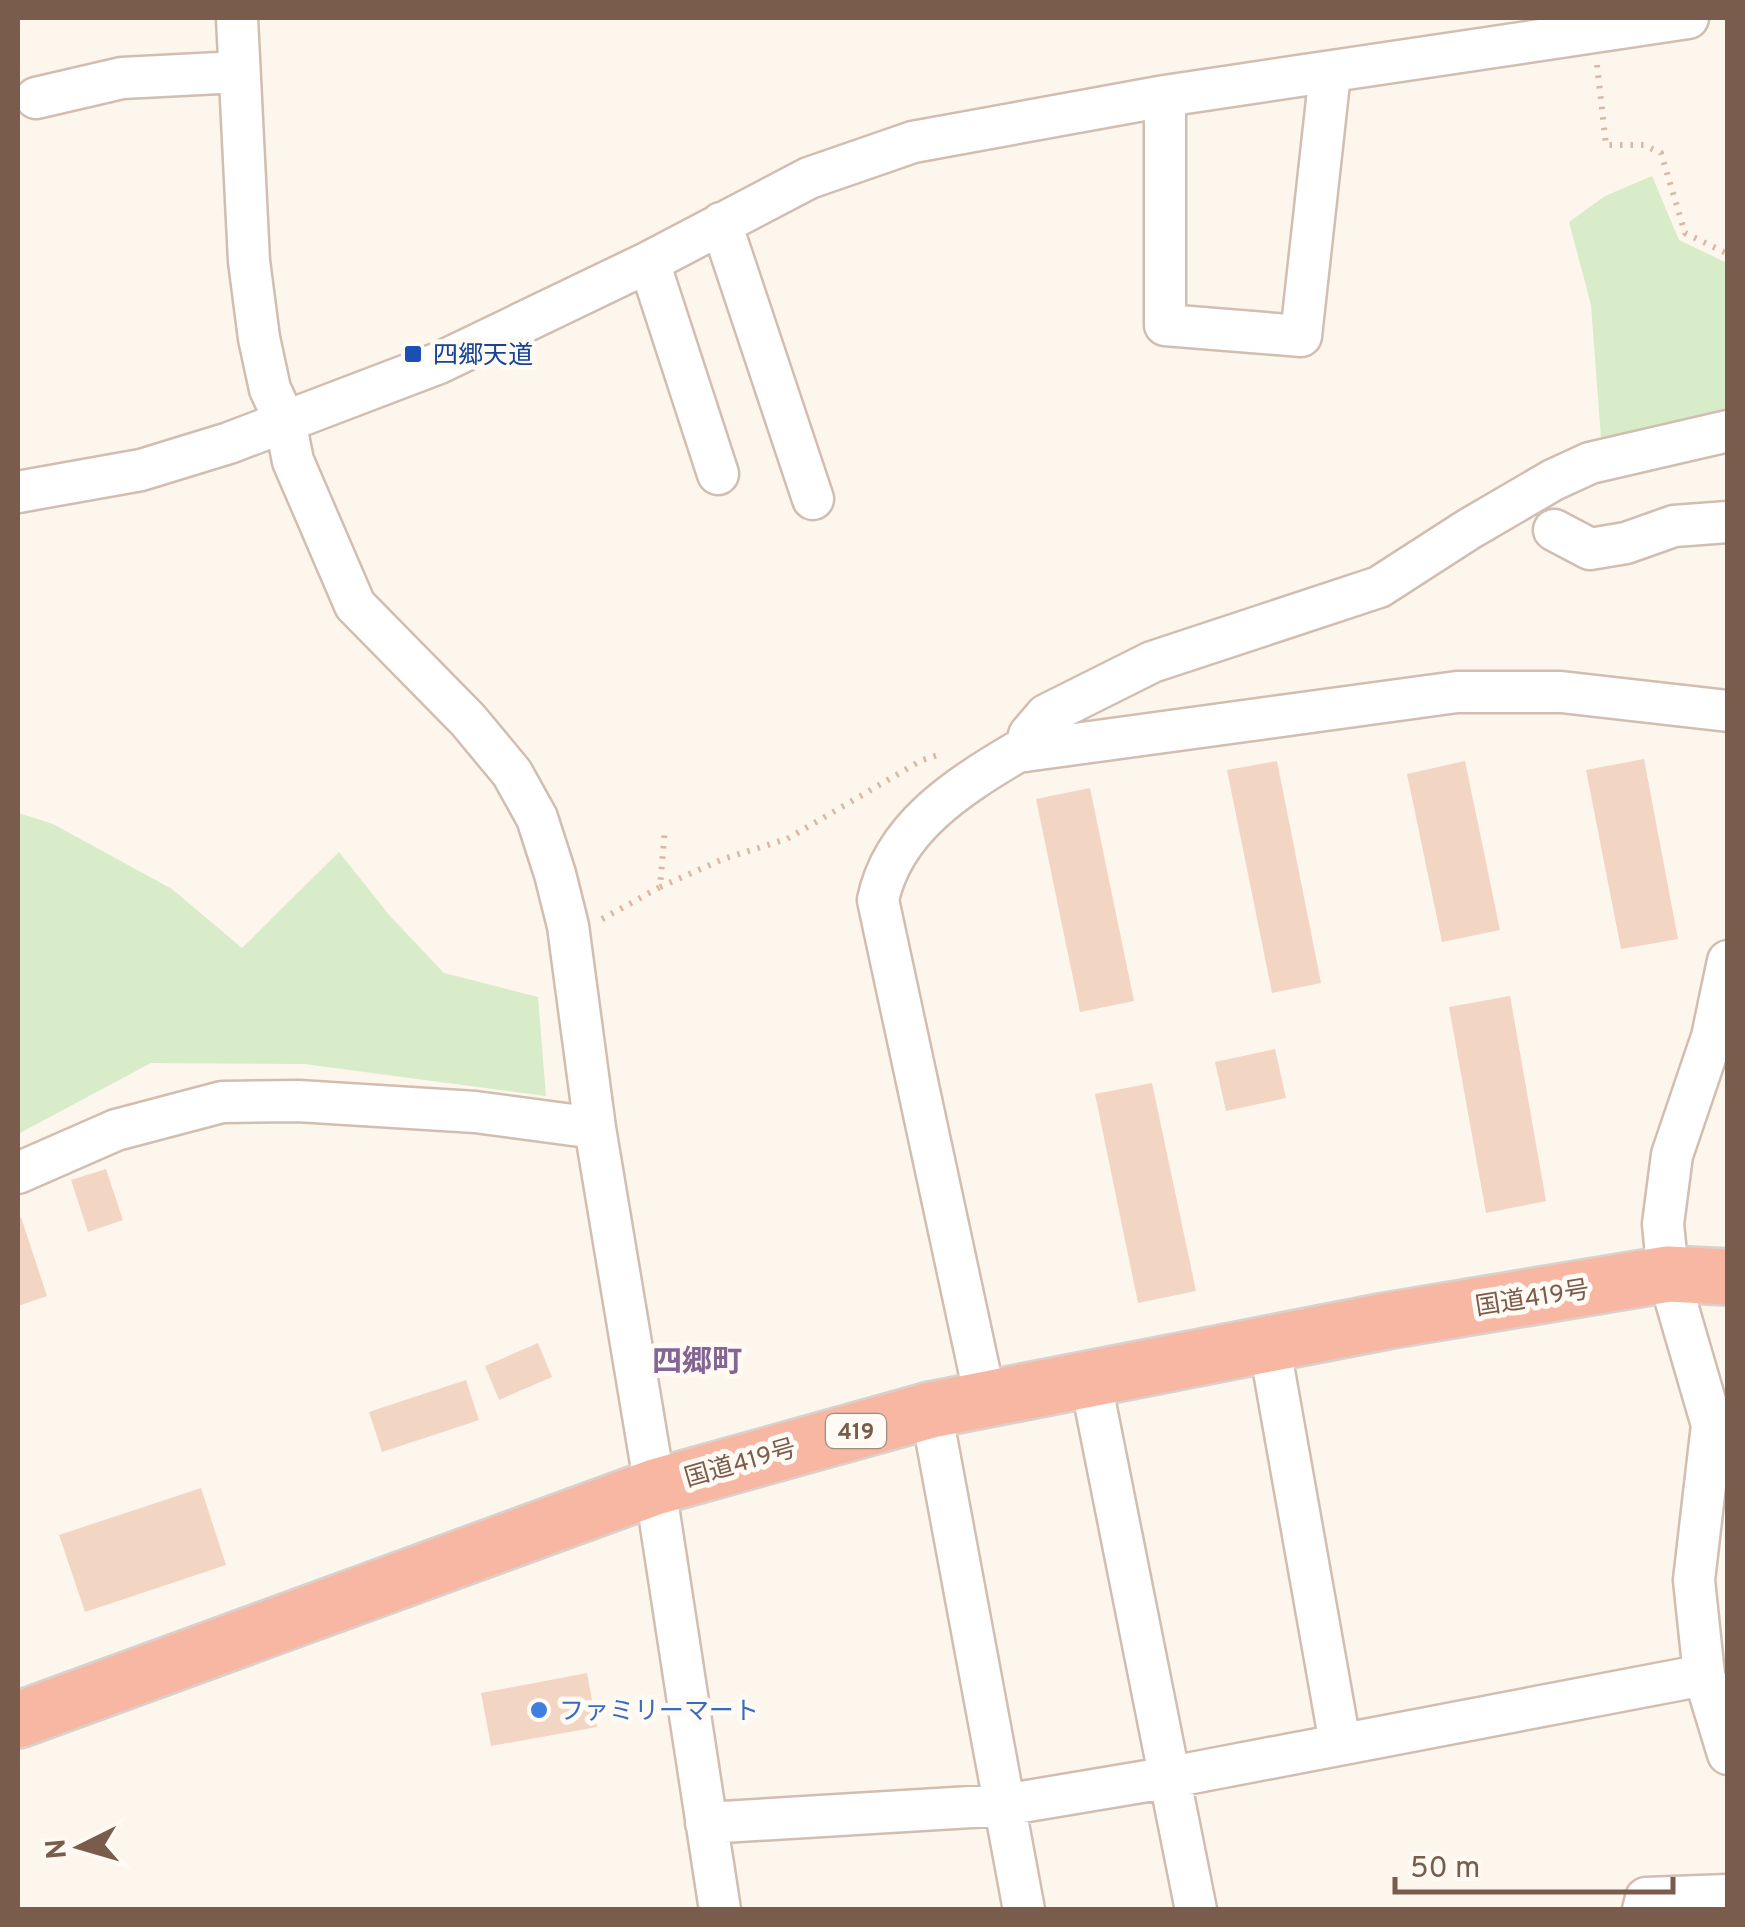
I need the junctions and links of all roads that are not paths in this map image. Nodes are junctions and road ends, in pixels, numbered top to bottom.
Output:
1 (236, 18) edge
2 (1688, 18) edge
3 (1590, 27) edge
4 (240, 72) junction
5 (1330, 73) junction
6 (1165, 96) junction
7 (36, 98) dead end
8 (721, 223) junction
9 (649, 262) junction
10 (285, 421) junction
11 (1728, 432) edge
12 (718, 474) dead end
13 (18, 492) edge
14 (812, 499) dead end
15 (1728, 522) edge
16 (1554, 530) dead end
17 (1728, 710) edge
18 (1026, 751) junction
19 (1728, 961) edge
20 (596, 1128) junction
21 (18, 1174) edge
22 (1668, 1274) junction
23 (1728, 1277) edge
24 (1270, 1343) junction
25 (1090, 1378) junction
26 (986, 1402) junction
27 (931, 1410) junction
28 (655, 1486) junction
29 (1704, 1675) junction
30 (18, 1720) edge
31 (1340, 1743) junction
32 (1728, 1754) edge
33 (1171, 1778) junction
34 (1004, 1805) junction
35 (706, 1823) junction
36 (1728, 1896) edge
37 (720, 1910) edge
38 (1024, 1910) edge
39 (1196, 1910) edge
40 (1643, 1910) edge

1 - 4 street
2 - 3 street
3 - 5 street
4 - 7 street
4 - 10 street
5 - 6 street
5 - 6 street
6 - 8 street
8 - 9 street
8 - 14 street
9 - 10 street
9 - 12 street
10 - 13 street
10 - 20 street
11 - 18 street
15 - 16 street
17 - 18 street
18 - 26 street
19 - 22 street
20 - 21 street
20 - 28 street
22 - 23 highway, 国道419号 / 419
22 - 24 highway, 国道419号 / 419
22 - 29 street
24 - 25 highway, 国道419号 / 419
24 - 31 street
25 - 26 highway, 国道419号 / 419
25 - 33 street
26 - 27 highway, 国道419号 / 419
27 - 28 highway, 国道419号 / 419
27 - 34 street
28 - 30 highway, 国道419号 / 419
28 - 35 street
29 - 31 street
29 - 32 street
31 - 33 street
33 - 34 street
33 - 39 street
34 - 35 street
34 - 38 street
35 - 37 street
36 - 40 street

